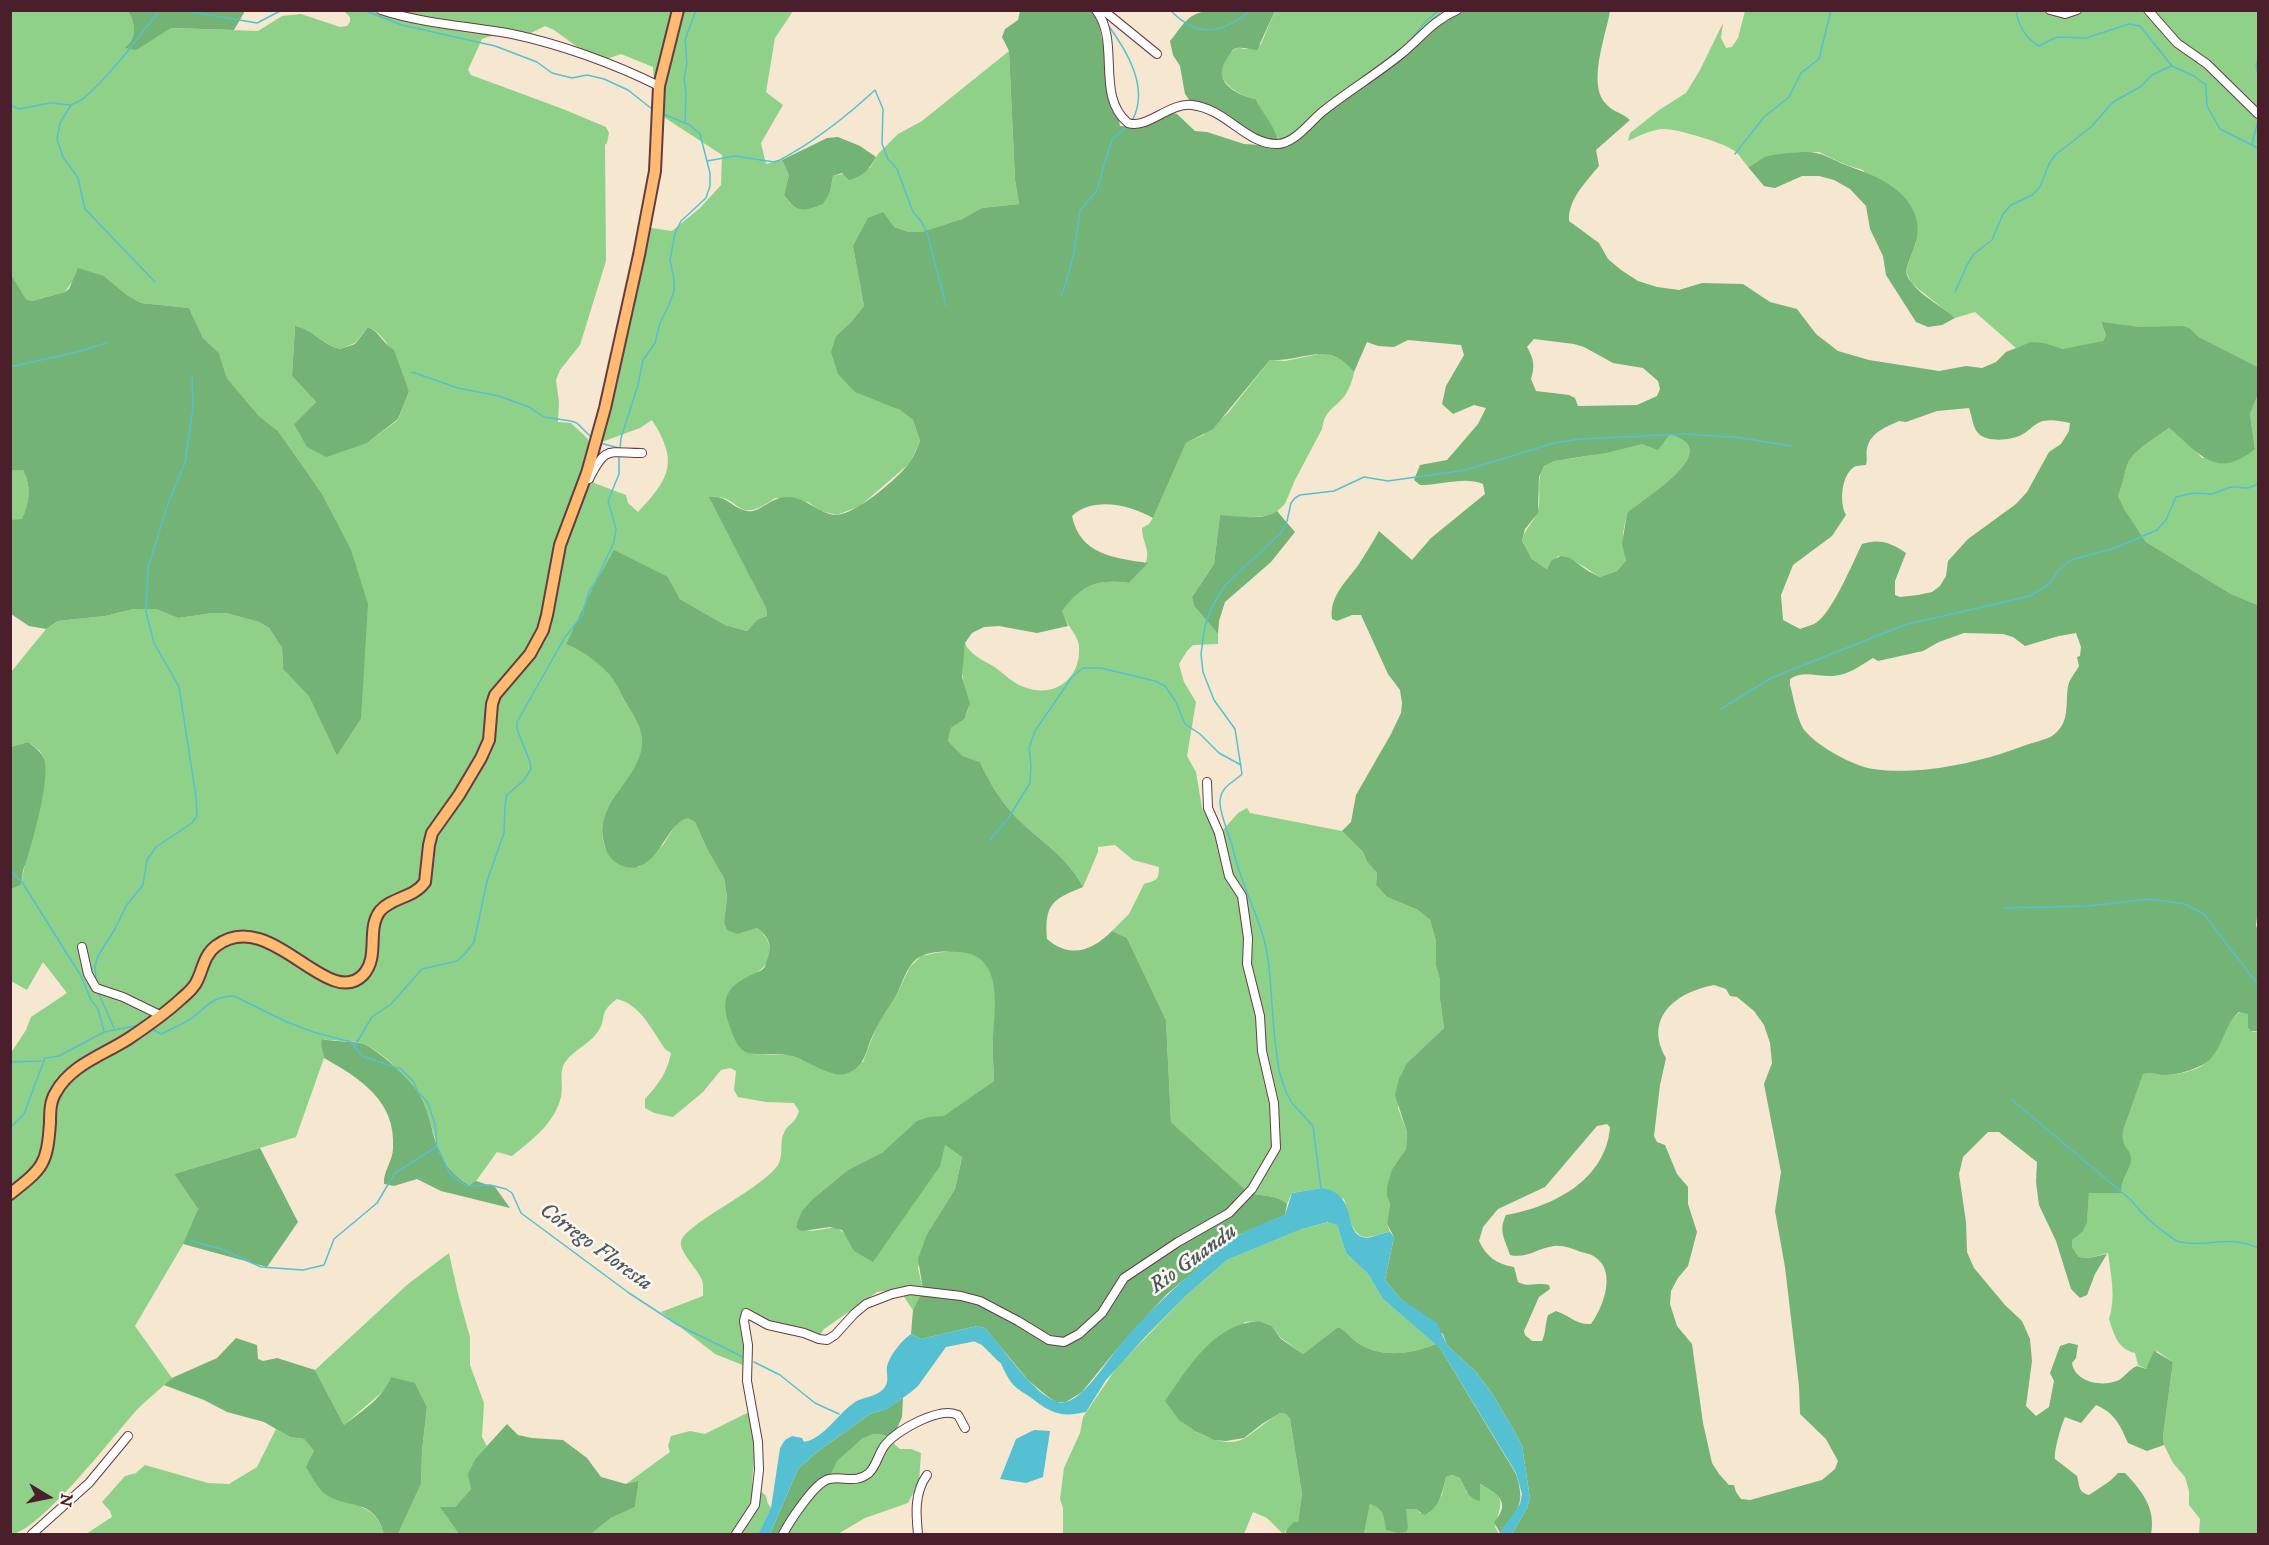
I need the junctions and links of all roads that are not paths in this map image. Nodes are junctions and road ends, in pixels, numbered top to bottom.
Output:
1 (381, 10) edge
2 (678, 10) edge
3 (1096, 10) edge
4 (1103, 10) edge
5 (1457, 10) edge
6 (2050, 10) edge
7 (2078, 10) edge
8 (2148, 10) edge
9 (1157, 54) dead end
10 (659, 86) junction
11 (2259, 114) edge
12 (642, 453) dead end
13 (580, 493) junction
14 (1208, 782) dead end
15 (82, 947) dead end
16 (160, 1015) junction
17 (10, 1194) edge
18 (965, 1428) dead end
19 (128, 1436) dead end
20 (927, 1475) dead end
21 (32, 1534) edge
22 (736, 1534) edge
23 (783, 1534) edge
24 (918, 1534) edge

1 - 10 street
2 - 10 main road
3 - 5 street
4 - 9 street
6 - 7 street
8 - 11 street
10 - 13 main road
12 - 13 street
13 - 16 main road
14 - 22 street
15 - 16 street
16 - 17 main road
18 - 23 street
19 - 21 street
20 - 24 street

